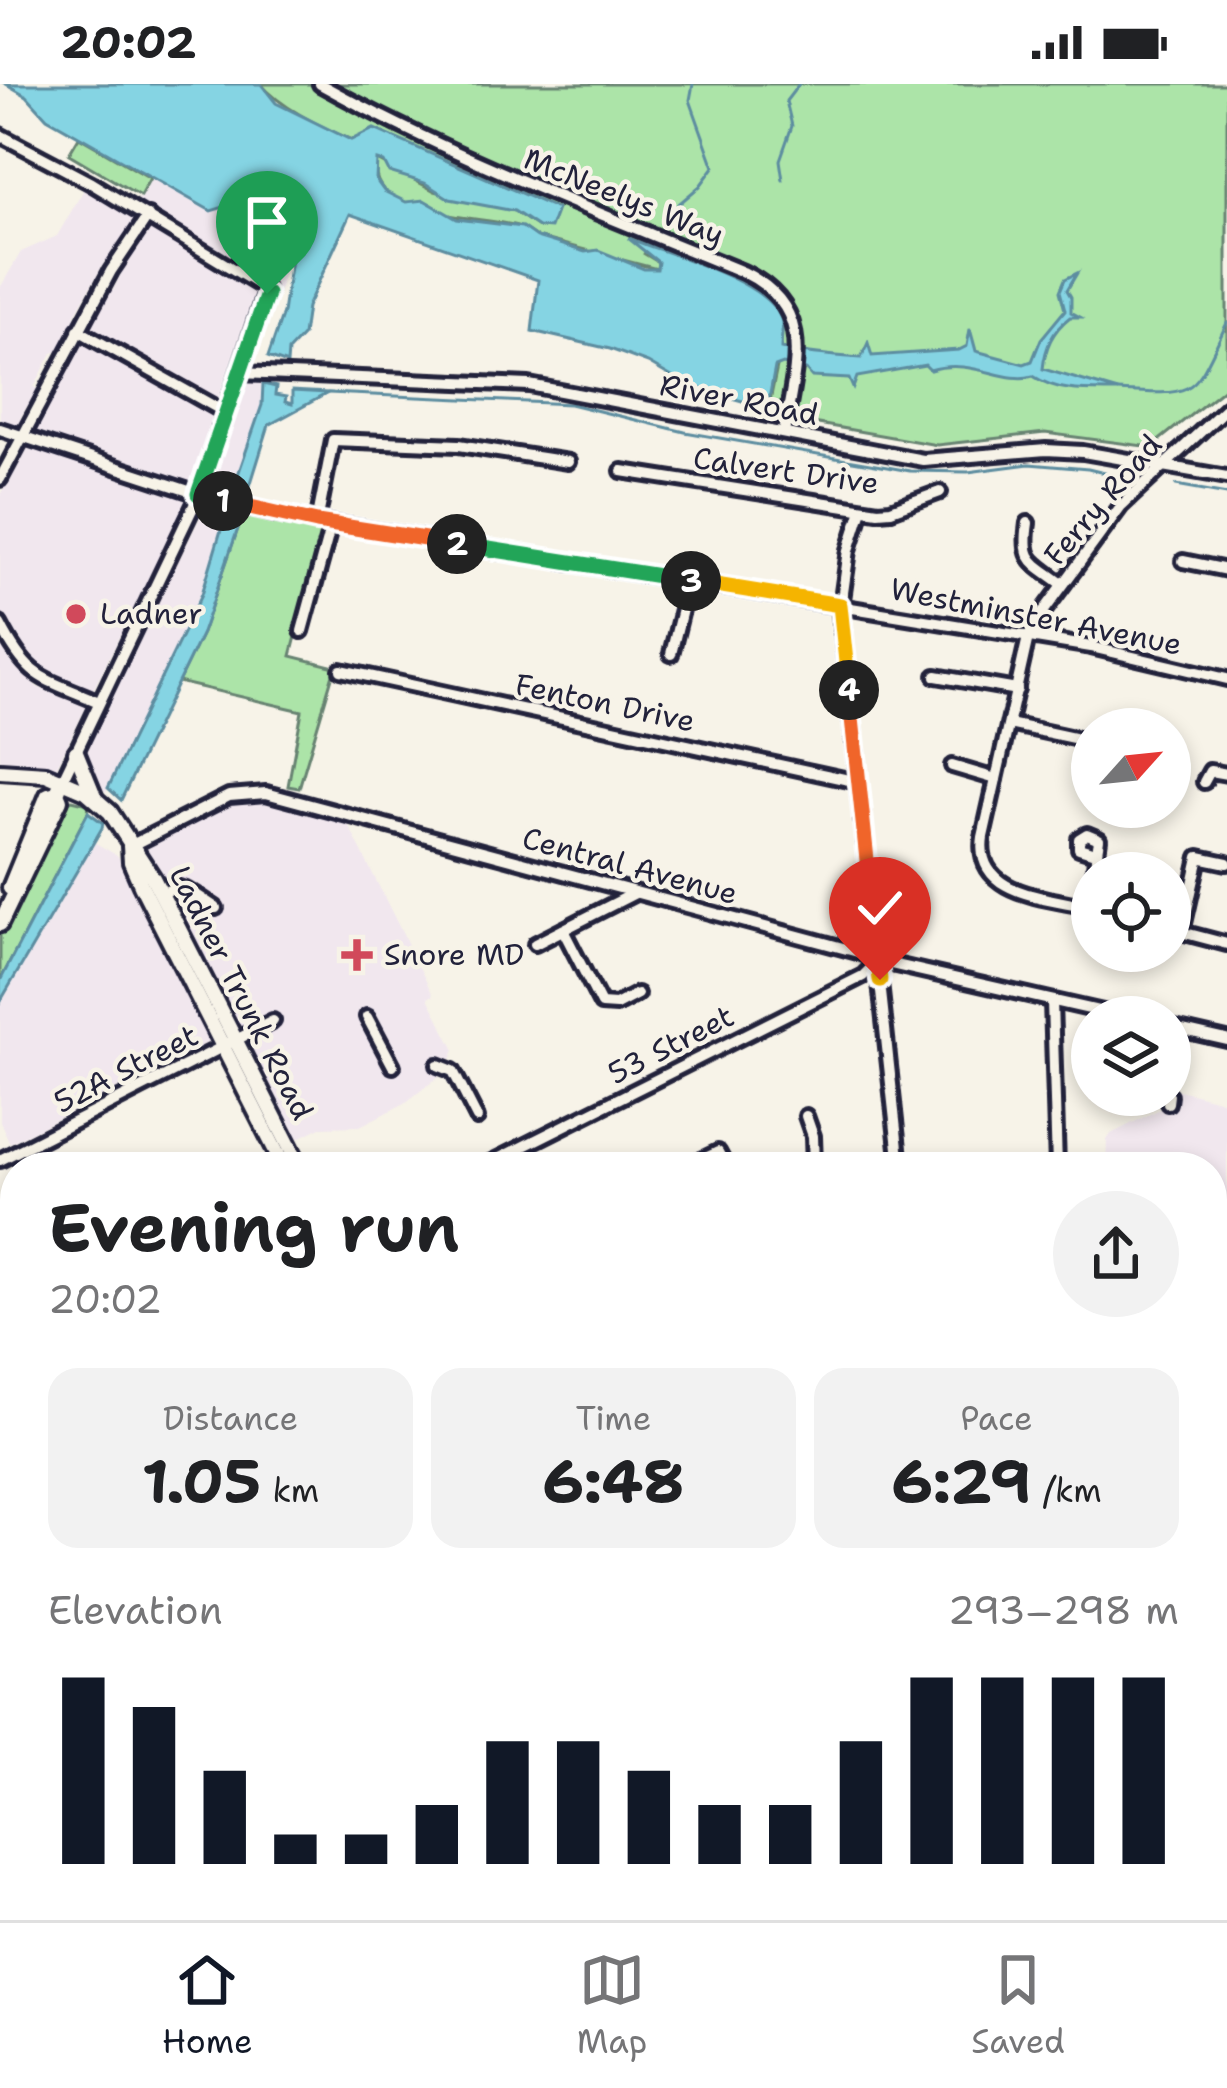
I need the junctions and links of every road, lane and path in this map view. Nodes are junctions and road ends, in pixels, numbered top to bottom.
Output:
1 (320, 84) edge
2 (0, 135) edge
3 (148, 216) junction
4 (78, 330) junction
5 (240, 373) junction
6 (1227, 406) edge
7 (226, 413) junction
8 (0, 429) edge
9 (784, 433) junction
10 (1194, 434) junction
11 (23, 436) junction
12 (568, 462) dead end
13 (1163, 463) junction
14 (622, 471) dead end
15 (1199, 471) junction
16 (1227, 477) edge
17 (0, 479) edge
18 (940, 492) dead end
19 (198, 494) junction
20 (862, 509) junction
21 (324, 523) junction
22 (1028, 523) dead end
23 (1183, 561) dead end
24 (1227, 570) edge
25 (688, 581) junction
26 (1061, 583) junction
27 (840, 605) junction
28 (0, 624) edge
29 (302, 631) dead end
30 (1028, 637) junction
31 (671, 654) dead end
32 (341, 670) dead end
33 (936, 676) dead end
34 (1227, 679) edge
35 (1017, 690) junction
36 (99, 702) junction
37 (1009, 724) junction
38 (1071, 737) edge
39 (76, 752) junction
40 (952, 766) dead end
41 (0, 771) edge
42 (1227, 774) edge
43 (996, 779) junction
44 (859, 782) junction
45 (1204, 782) dead end
46 (59, 787) junction
47 (94, 796) junction
48 (130, 846) junction
49 (1227, 863) edge
50 (1191, 882) edge
51 (167, 891) dead end
52 (635, 892) junction
53 (1071, 903) edge
54 (216, 908) dead end
55 (0, 913) edge
56 (0, 924) edge
57 (563, 930) junction
58 (1191, 934) edge
59 (535, 944) dead end
60 (1227, 944) edge
61 (878, 961) junction
62 (637, 994) dead end
63 (1052, 1000) junction
64 (1071, 1004) edge
65 (367, 1017) dead end
66 (273, 1021) dead end
67 (1191, 1032) edge
68 (1227, 1040) edge
69 (229, 1044) junction
70 (438, 1064) dead end
71 (393, 1066) dead end
72 (806, 1116) dead end
73 (477, 1118) dead end
74 (16, 1152) edge
75 (277, 1152) edge
76 (290, 1152) edge
77 (512, 1152) edge
78 (814, 1152) edge
79 (898, 1152) edge
80 (1057, 1152) edge

1 - 9 street, McNeelys Way
2 - 3 street
3 - 4 street
3 - 5 street
4 - 7 street
4 - 11 street
5 - 7 street
5 - 9 street, River Road
6 - 10 street, Ferry Road
7 - 19 street
8 - 11 street, Westminster Avenue
9 - 13 street, River Road
10 - 13 street, Ferry Road
10 - 15 street
11 - 17 street
11 - 19 street, Westminster Avenue
12 - 21 street
13 - 15 street, River Road
13 - 26 street, Ferry Road
14 - 20 street, Calvert Drive
15 - 16 street, River Road
18 - 20 street, Calvert Drive
19 - 21 street, Westminster Avenue
19 - 36 street
20 - 27 street
21 - 25 street, Westminster Avenue
21 - 29 street
22 - 26 street
23 - 24 street
25 - 27 street, Westminster Avenue
25 - 31 street
26 - 30 street, Ferry Road
27 - 30 street, Westminster Avenue
27 - 44 street
28 - 36 street
30 - 34 street, Westminster Avenue
30 - 35 street, Ferry Road
32 - 44 street, Fenton Drive
33 - 35 street
35 - 37 street, Ferry Road
36 - 39 street
37 - 38 street
37 - 43 street, Ferry Road
39 - 46 street
39 - 47 main road
40 - 43 street
41 - 46 main road, Ladner Trunk Road
42 - 45 street
43 - 53 street, Ferry Road
44 - 61 street
46 - 47 main road, Ladner Trunk Road
46 - 55 main road
46 - 56 main road
47 - 48 main road, Ladner Trunk Road
48 - 52 street, Central Avenue
48 - 69 main road, Ladner Trunk Road
49 - 50 street
51 - 54 street
52 - 57 street
52 - 61 street, Central Avenue
57 - 59 street
57 - 62 street
58 - 60 street
61 - 63 street, Central Avenue
61 - 77 street, 53 Street
61 - 79 street
63 - 64 street, Central Avenue
63 - 80 street
65 - 71 street
66 - 69 street, 52A Street
67 - 68 street
69 - 74 street, 52A Street
69 - 75 main road, Ladner Trunk Road
69 - 76 main road, Ladner Trunk Road
70 - 73 street
72 - 78 street

